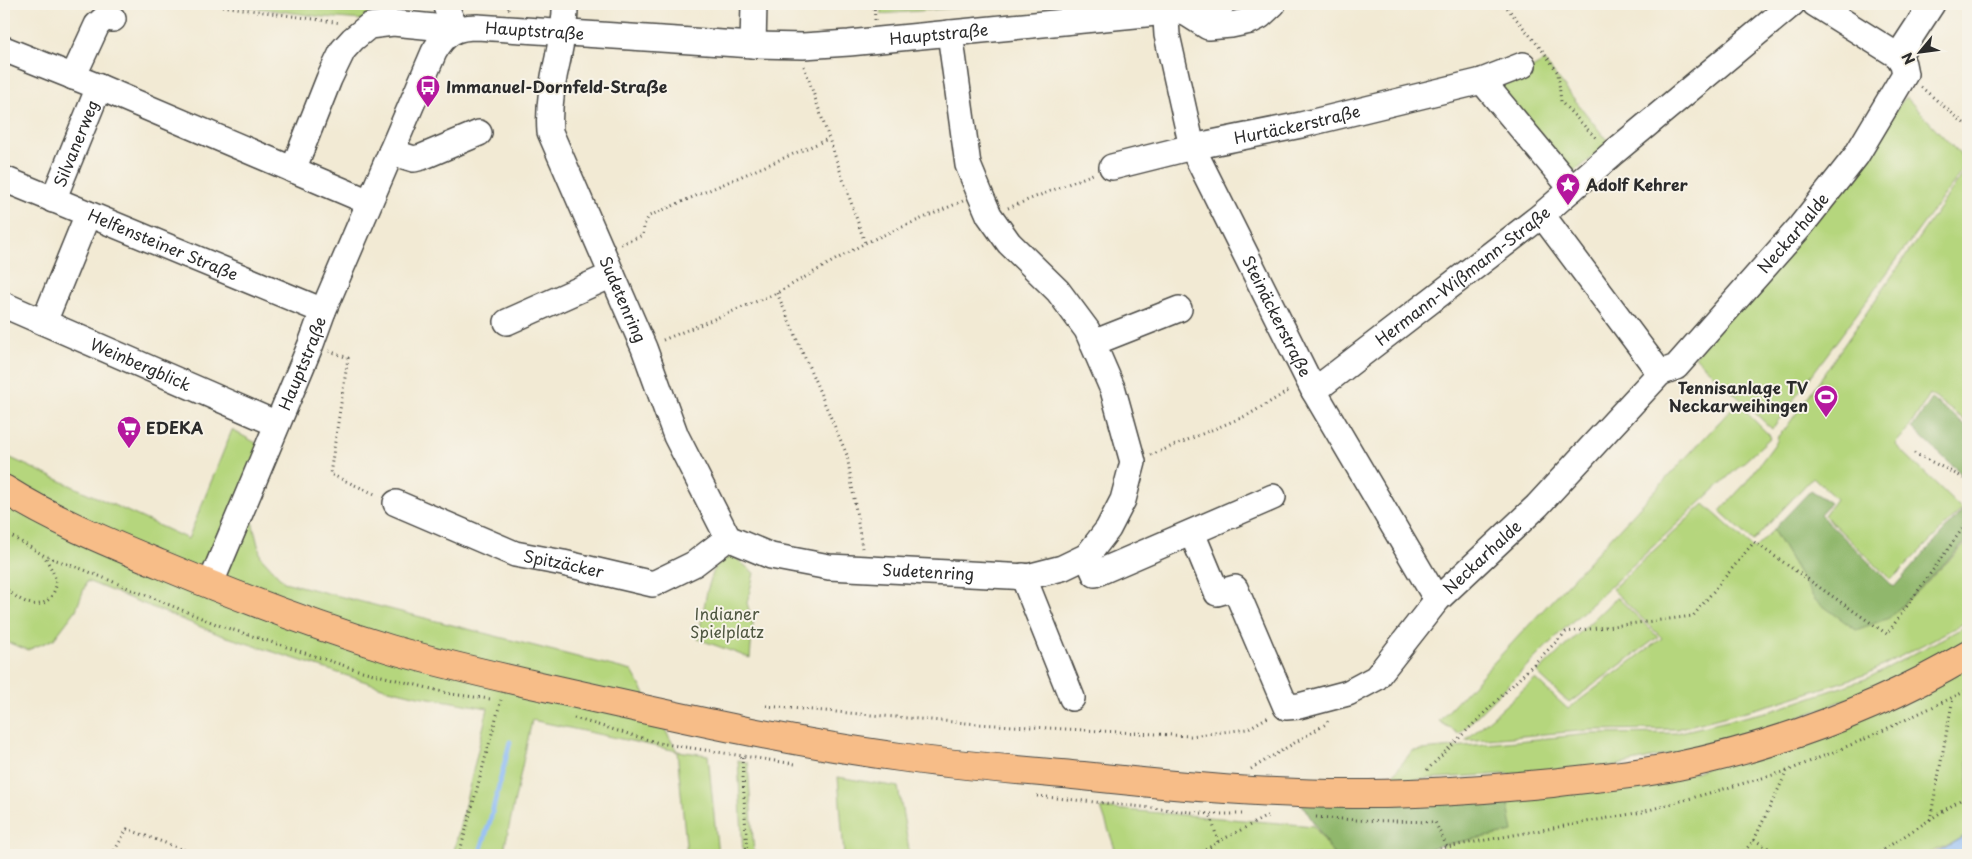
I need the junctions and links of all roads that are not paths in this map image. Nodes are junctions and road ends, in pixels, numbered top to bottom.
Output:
1 (445, 4) edge
2 (564, 4) edge
3 (754, 4) edge
4 (1222, 4) edge
5 (1273, 4) edge
6 (1792, 4) edge
7 (1815, 4) edge
8 (1932, 4) edge
9 (1175, 7) edge
10 (1048, 14) edge
11 (113, 19) dead end
12 (456, 29) junction
13 (563, 33) junction
14 (950, 33) junction
15 (753, 45) junction
16 (4, 49) edge
17 (1523, 65) dead end
18 (1902, 65) junction
19 (73, 77) junction
20 (1482, 81) junction
21 (99, 87) junction
22 (479, 134) dead end
23 (1192, 147) junction
24 (391, 152) junction
25 (1112, 167) road end
26 (293, 170) junction
27 (4, 178) edge
28 (1572, 189) junction
29 (53, 200) junction
30 (369, 202) junction
31 (88, 214) junction
32 (1542, 215) junction
33 (612, 275) junction
34 (4, 306) edge
35 (1179, 309) dead end
36 (323, 311) junction
37 (44, 322) junction
38 (507, 322) dead end
39 (1093, 343) junction
40 (1660, 373) junction
41 (1311, 385) junction
42 (277, 424) junction
43 (4, 489) edge
44 (1273, 497) dead end
45 (396, 503) road end
46 (1192, 533) junction
47 (728, 538) junction
48 (1087, 556) junction
49 (1023, 576) junction
50 (210, 585) junction
51 (1437, 600) junction
52 (1968, 655) edge
53 (1072, 698) dead end

1 - 12 street
2 - 13 street, Sudetenring
3 - 15 street
4 - 9 street, Hauptstraße
5 - 9 street
6 - 28 street, Hermann-Wißmann-Straße
7 - 18 street
8 - 18 street, Neckarhalde
9 - 10 street, Hauptstraße
9 - 23 street, Steinäckerstraße
10 - 14 street, Hauptstraße
11 - 19 street
12 - 13 street, Hauptstraße
12 - 24 street, Hauptstraße
12 - 26 street
13 - 15 street, Hauptstraße
13 - 33 street, Sudetenring
14 - 15 street, Hauptstraße
14 - 39 street
16 - 19 street
17 - 20 street, Hurtäckerstraße
18 - 40 street, Neckarhalde
19 - 21 street
20 - 23 street, Hurtäckerstraße
20 - 28 street
21 - 26 street
21 - 29 street, Silvanerweg
22 - 24 street
23 - 25 street, Hurtäckerstraße
23 - 41 street, Steinäckerstraße
24 - 30 street, Hauptstraße
26 - 30 street
27 - 29 street, Helfensteiner Straße
28 - 32 street, Hermann-Wißmann-Straße
29 - 31 street, Helfensteiner Straße
30 - 36 street, Hauptstraße
31 - 36 street, Helfensteiner Straße
31 - 37 street
32 - 40 street
32 - 41 street, Hermann-Wißmann-Straße
33 - 38 street
33 - 47 street, Sudetenring
34 - 37 street, Weinbergblick
35 - 39 street
36 - 42 street, Hauptstraße
37 - 42 street, Weinbergblick
39 - 48 street, Sudetenring
40 - 51 street, Neckarhalde
41 - 51 street, Steinäckerstraße
42 - 50 street, Hauptstraße
43 - 50 main road
44 - 46 street
45 - 47 street, Spitzäcker
46 - 48 street
46 - 51 street, Neckarhalde
47 - 49 street, Sudetenring
48 - 49 street, Sudetenring
49 - 53 street
50 - 52 main road

